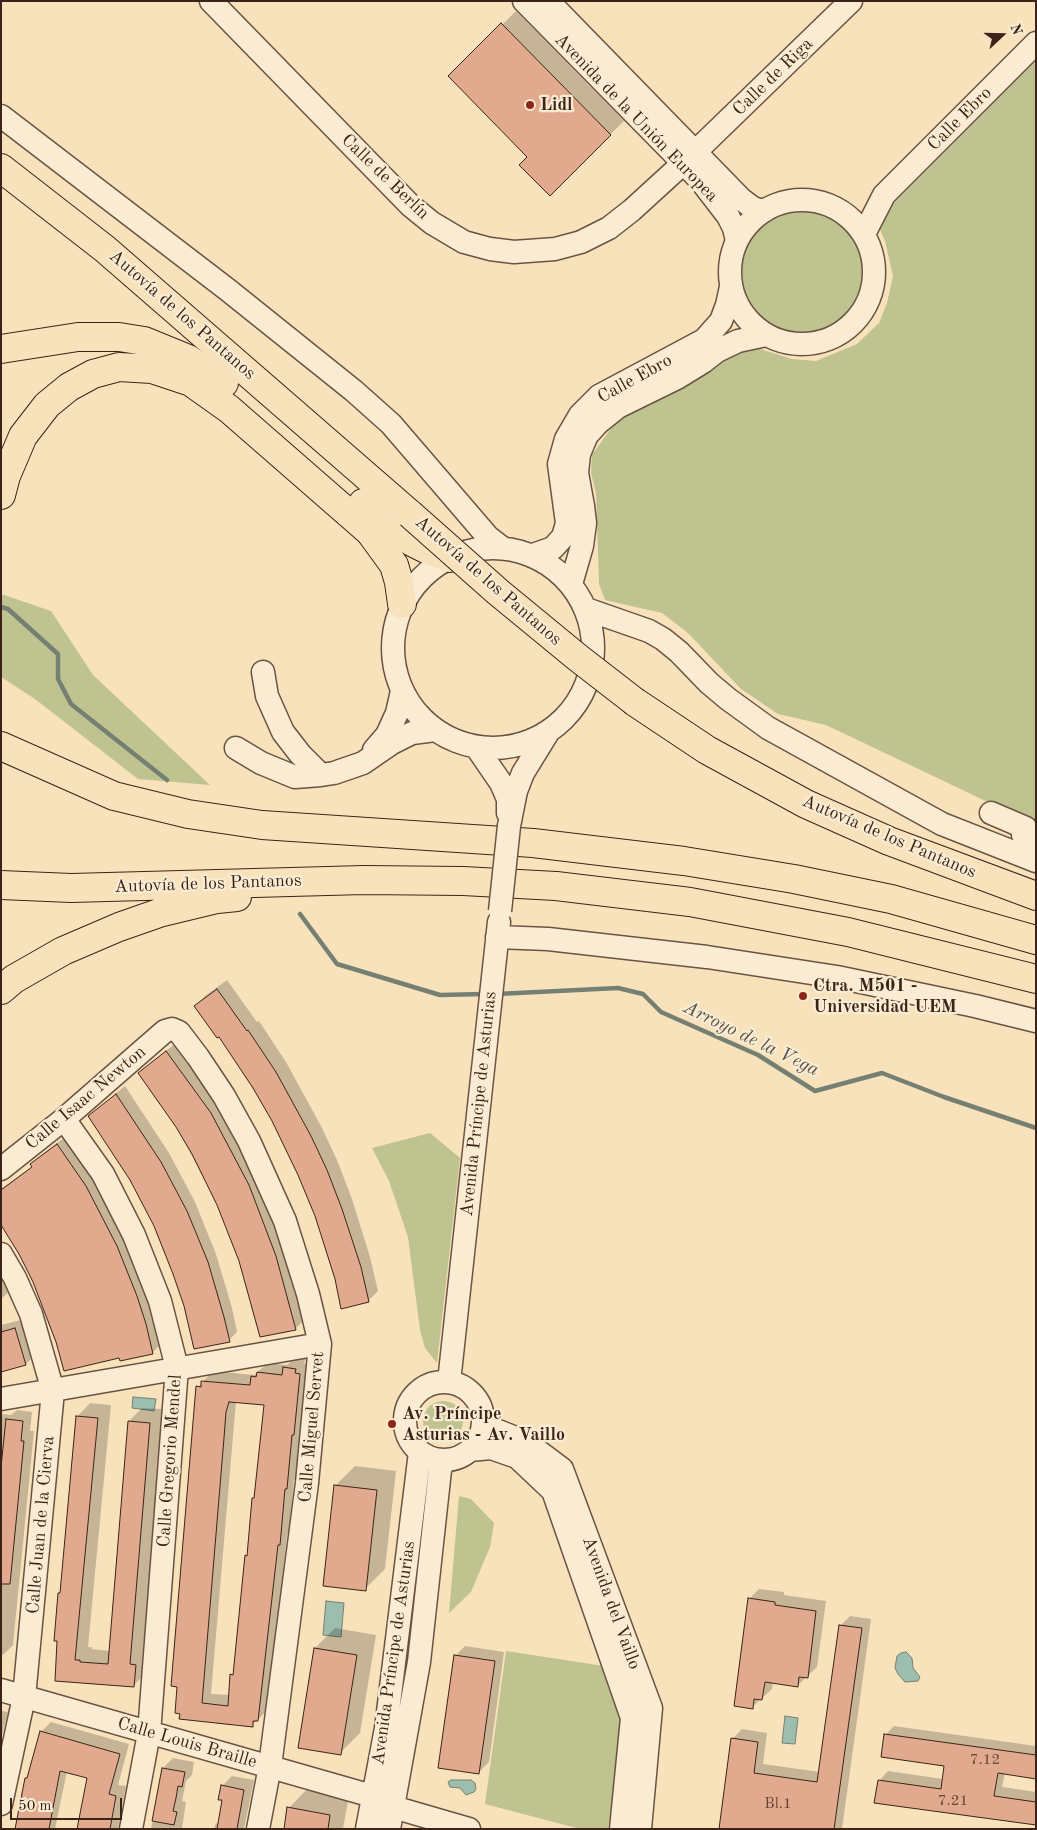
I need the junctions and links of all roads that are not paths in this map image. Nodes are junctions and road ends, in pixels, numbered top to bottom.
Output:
1 (211, 1) edge
2 (524, 1) edge
3 (548, 1) edge
4 (851, 1) edge
5 (1036, 42) edge
6 (1, 116) edge
7 (689, 158) junction
8 (1, 168) edge
9 (884, 195) junction
10 (835, 208) junction
11 (764, 211) junction
12 (864, 234) junction
13 (737, 241) junction
14 (731, 287) junction
15 (766, 335) junction
16 (1, 349) edge
17 (1, 495) edge
18 (501, 546) junction
19 (533, 556) junction
20 (449, 558) junction
21 (571, 584) junction
22 (402, 604) junction
23 (586, 609) junction
24 (264, 672) dead end
25 (402, 691) junction
26 (434, 730) junction
27 (547, 734) junction
28 (1, 746) edge
29 (236, 748) dead end
30 (477, 748) junction
31 (364, 763) junction
32 (321, 775) junction
33 (991, 813) dead end
34 (509, 826) junction
35 (1036, 840) edge
36 (1036, 861) edge
37 (463, 881) junction
38 (1, 885) edge
39 (1036, 896) edge
40 (498, 937) junction
41 (1036, 940) edge
42 (1036, 979) edge
43 (1, 990) edge
44 (1036, 1021) edge
45 (172, 1029) joint
46 (64, 1119) junction
47 (1, 1169) edge
48 (1, 1254) edge
49 (320, 1344) junction
50 (177, 1368) junction
51 (449, 1382) junction
52 (53, 1391) junction
53 (1, 1399) edge
54 (483, 1425) junction
55 (470, 1450) junction
56 (420, 1452) junction
57 (444, 1460) junction
58 (1, 1690) edge
59 (24, 1697) junction
60 (149, 1733) junction
61 (270, 1766) junction
62 (372, 1796) junction
63 (1, 1804) edge
64 (391, 1818) edge
65 (131, 1829) edge
66 (258, 1829) edge
67 (367, 1829) edge
68 (469, 1829) edge
69 (621, 1829) edge
70 (640, 1829) edge

1 - 7 street, Calle de Berlín
2 - 7 street, Avenida de la Unión Europea
3 - 7 street, Avenida de la Unión Europea
4 - 7 street, Calle de Riga
5 - 9 street, Calle Ebro
6 - 18 street
7 - 11 street, Avenida de la Unión Europea
7 - 13 street, Avenida de la Unión Europea
8 - 39 main road, Autovía de los Pantanos, bridge
9 - 10 street, Calle Ebro
9 - 12 street, Calle Ebro
10 - 11 street
10 - 12 street
11 - 13 street
12 - 15 street
13 - 14 street
14 - 15 street
14 - 19 street, Calle Ebro
15 - 21 street, Calle Ebro
16 - 20 main road
17 - 22 main road
18 - 19 street
18 - 20 street
19 - 21 street
20 - 22 street
21 - 23 street
22 - 25 street
23 - 27 street
23 - 36 street
24 - 32 street
25 - 26 street
25 - 31 street
26 - 30 street
26 - 31 street
27 - 30 street
27 - 34 street, Avenida Príncipe de Asturias
28 - 41 main road
29 - 32 street
30 - 34 street, Avenida Príncipe de Asturias
31 - 32 street
33 - 35 street
34 - 40 street, Avenida Príncipe de Asturias, bridge
37 - 38 main road, Autovía de los Pantanos
37 - 42 main road, Autovía de los Pantanos
37 - 43 main road
40 - 44 street
40 - 51 street, Avenida Príncipe de Asturias
45 - 46 street, Calle Isaac Newton
45 - 49 street, Calle Miguel Servet
46 - 47 street, Calle Isaac Newton
46 - 50 street, Calle Gregorio Mendel
48 - 52 street, Calle Juan de la Cierva
49 - 50 street
49 - 61 street, Calle Miguel Servet
50 - 52 street
50 - 60 street, Calle Gregorio Mendel
51 - 54 street
51 - 56 street
52 - 53 street
52 - 59 street, Calle Juan de la Cierva
54 - 55 street
54 - 70 street, Avenida del Vaillo
55 - 57 street
55 - 69 street, Avenida del Vaillo
56 - 57 street
56 - 62 street, Avenida Príncipe de Asturias
57 - 64 street, Avenida Príncipe de Asturias
58 - 59 street, Calle Louis Braille
59 - 60 street, Calle Louis Braille
59 - 63 street, Calle Juan de la Cierva
60 - 61 street, Calle Louis Braille
60 - 65 street, Calle Gregorio Mendel
61 - 62 street, Calle Louis Braille
61 - 66 street, Calle Miguel Servet
62 - 67 street, Avenida Príncipe de Asturias
64 - 68 street

